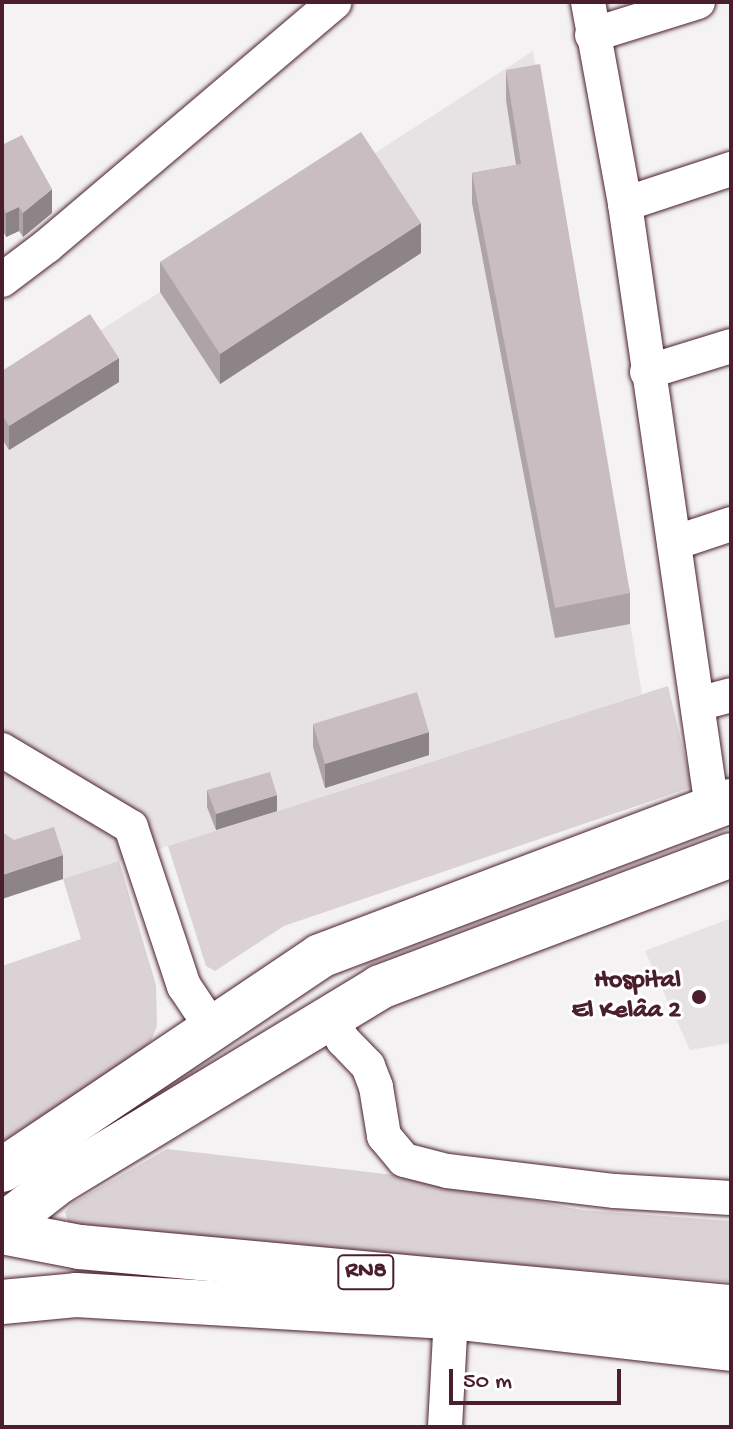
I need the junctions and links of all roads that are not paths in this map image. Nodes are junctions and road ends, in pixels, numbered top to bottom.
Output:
1 (335, 2) edge
2 (588, 2) edge
3 (698, 2) edge
4 (592, 35) junction
5 (731, 169) edge
6 (625, 204) junction
7 (2, 280) edge
8 (731, 346) edge
9 (647, 372) junction
10 (731, 524) edge
11 (674, 543) junction
12 (731, 695) edge
13 (698, 704) junction
14 (2, 750) edge
15 (722, 805) edge
16 (731, 855) edge
17 (329, 1016) junction
18 (212, 1028) junction
19 (162, 1063) junction
20 (186, 1102) junction
21 (16, 1159) edge
22 (57, 1183) junction
23 (731, 1198) edge
24 (2, 1230) edge
25 (80, 1247) junction
26 (2, 1281) edge
27 (76, 1295) junction
28 (2, 1302) edge
29 (731, 1307) edge
30 (451, 1317) junction
31 (731, 1349) edge
32 (445, 1427) edge

1 - 7 street
2 - 4 street
3 - 4 street
4 - 6 street
5 - 6 street
6 - 9 street
8 - 9 street
9 - 11 street
10 - 11 street
11 - 13 street
12 - 13 street
13 - 15 street
14 - 18 street
15 - 18 main road
16 - 17 main road
17 - 20 main road
17 - 23 street
18 - 19 main road
19 - 20 main road
19 - 21 main road
20 - 22 main road
21 - 22 main road
22 - 24 main road
24 - 25 main road, RN8
24 - 26 main road
25 - 27 main road
25 - 29 main road, RN8
27 - 28 main road, RN8
27 - 30 main road, RN8
30 - 31 main road, RN8
30 - 32 street

